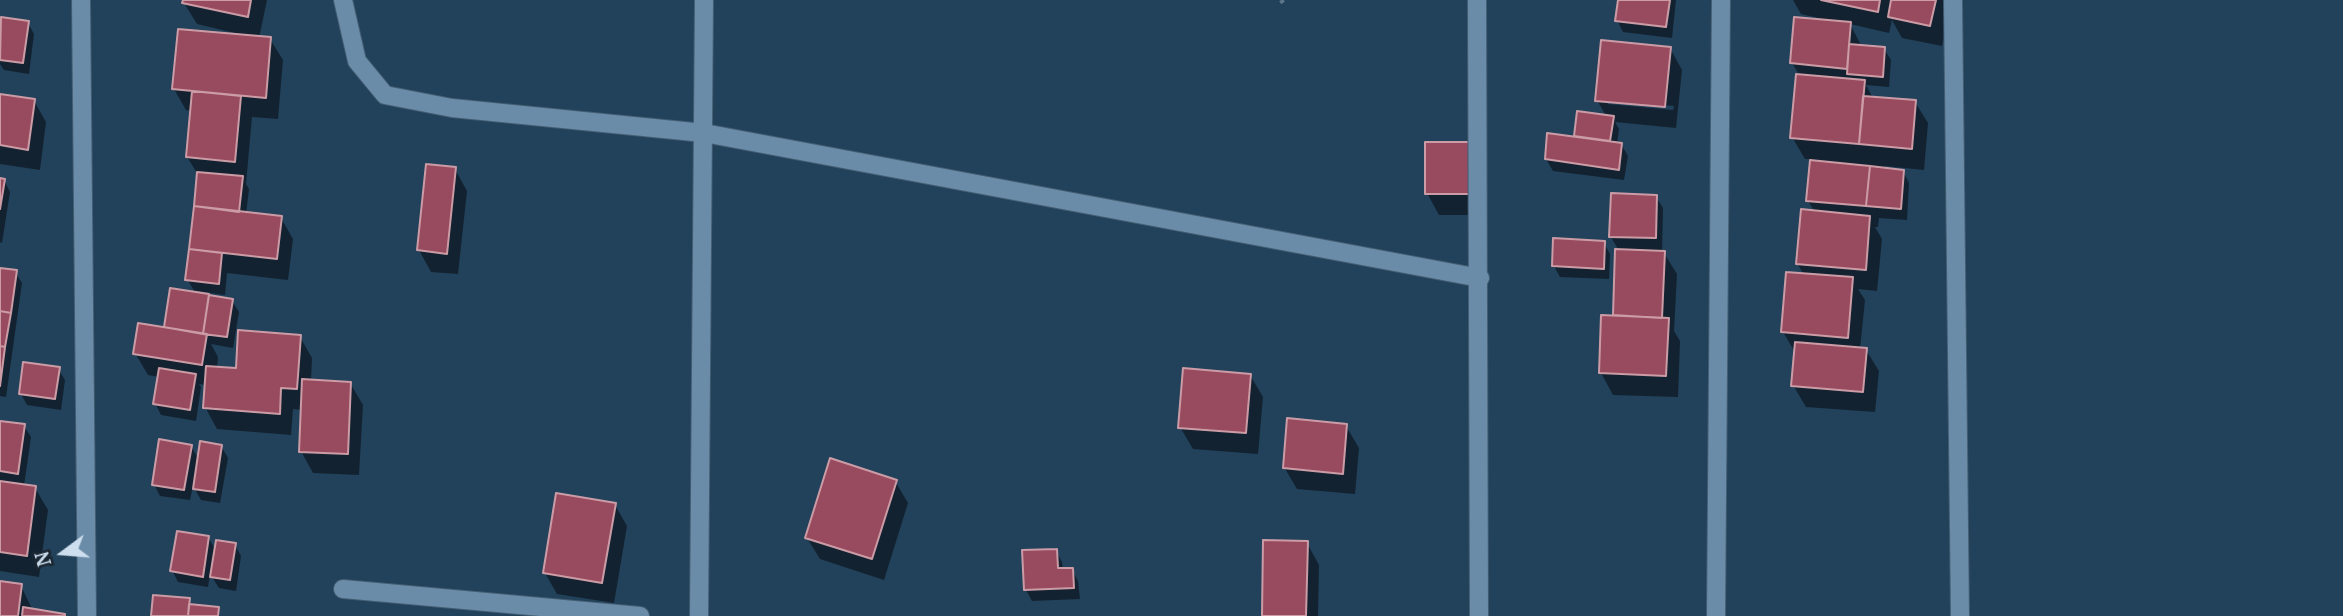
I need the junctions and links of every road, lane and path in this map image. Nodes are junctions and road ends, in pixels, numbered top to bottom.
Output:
1 (81, 0) edge
2 (344, 0) edge
3 (704, 0) edge
4 (1477, 0) edge
5 (1721, 0) edge
6 (1953, 0) edge
7 (704, 133) junction
8 (1480, 278) junction
9 (344, 589) dead end
10 (87, 616) edge
11 (640, 616) edge
12 (699, 616) edge
13 (1479, 616) edge
14 (1716, 616) edge
15 (1960, 616) edge

1 - 10 street
2 - 7 street
3 - 7 street
4 - 8 street
5 - 14 street
6 - 15 street
7 - 8 street
7 - 12 street
8 - 13 street
9 - 11 street

